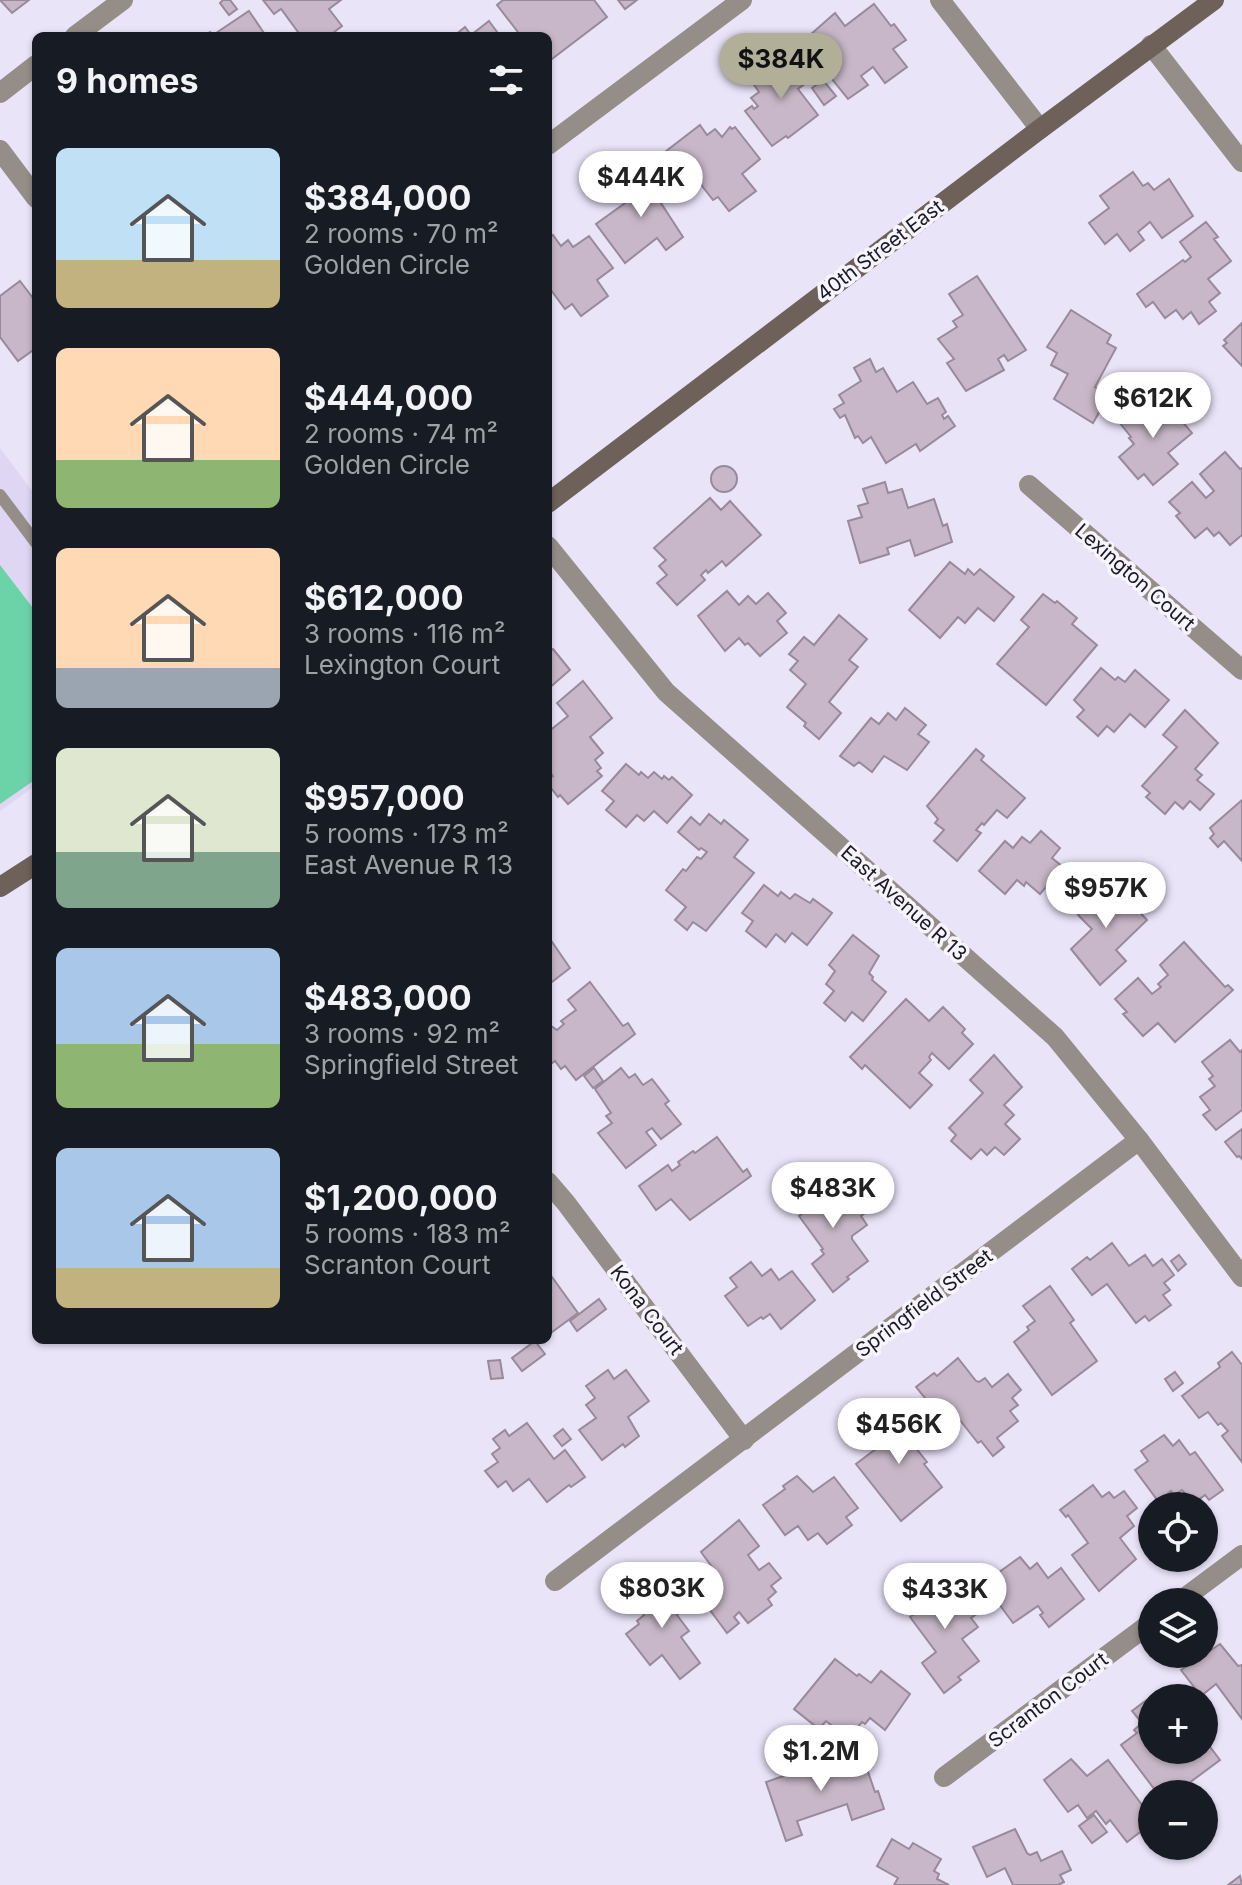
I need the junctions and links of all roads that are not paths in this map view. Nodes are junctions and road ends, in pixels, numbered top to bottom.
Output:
1 (123, 0) edge
2 (742, 0) edge
3 (940, 0) edge
4 (1214, 0) edge
5 (80, 32) edge
6 (1151, 45) junction
7 (32, 68) edge
8 (0, 93) edge
9 (1040, 129) junction
10 (552, 142) edge
11 (0, 150) edge
12 (1242, 162) edge
13 (32, 193) edge
14 (1029, 485) dead end
15 (0, 495) edge
16 (552, 500) edge
17 (32, 538) edge
18 (552, 551) edge
19 (1242, 670) edge
20 (32, 867) edge
21 (0, 887) edge
22 (1139, 1140) junction
23 (552, 1187) edge
24 (1242, 1277) edge
25 (744, 1440) junction
26 (1242, 1555) edge
27 (555, 1581) dead end
28 (1198, 1588) edge
29 (1138, 1632) edge
30 (944, 1777) dead end

1 - 5 street
2 - 10 street
3 - 9 street
4 - 6 main road, 40th Street East
6 - 9 main road, 40th Street East
6 - 12 street
7 - 8 street
9 - 16 main road, 40th Street East
11 - 13 street
14 - 19 street, Lexington Court
15 - 17 lane
18 - 22 street, East Avenue R 13
20 - 21 main road
22 - 24 street, East Avenue R 13
22 - 25 street, Springfield Street
23 - 25 street, Kona Court
25 - 27 street, Springfield Street
26 - 28 street
29 - 30 street, Scranton Court

